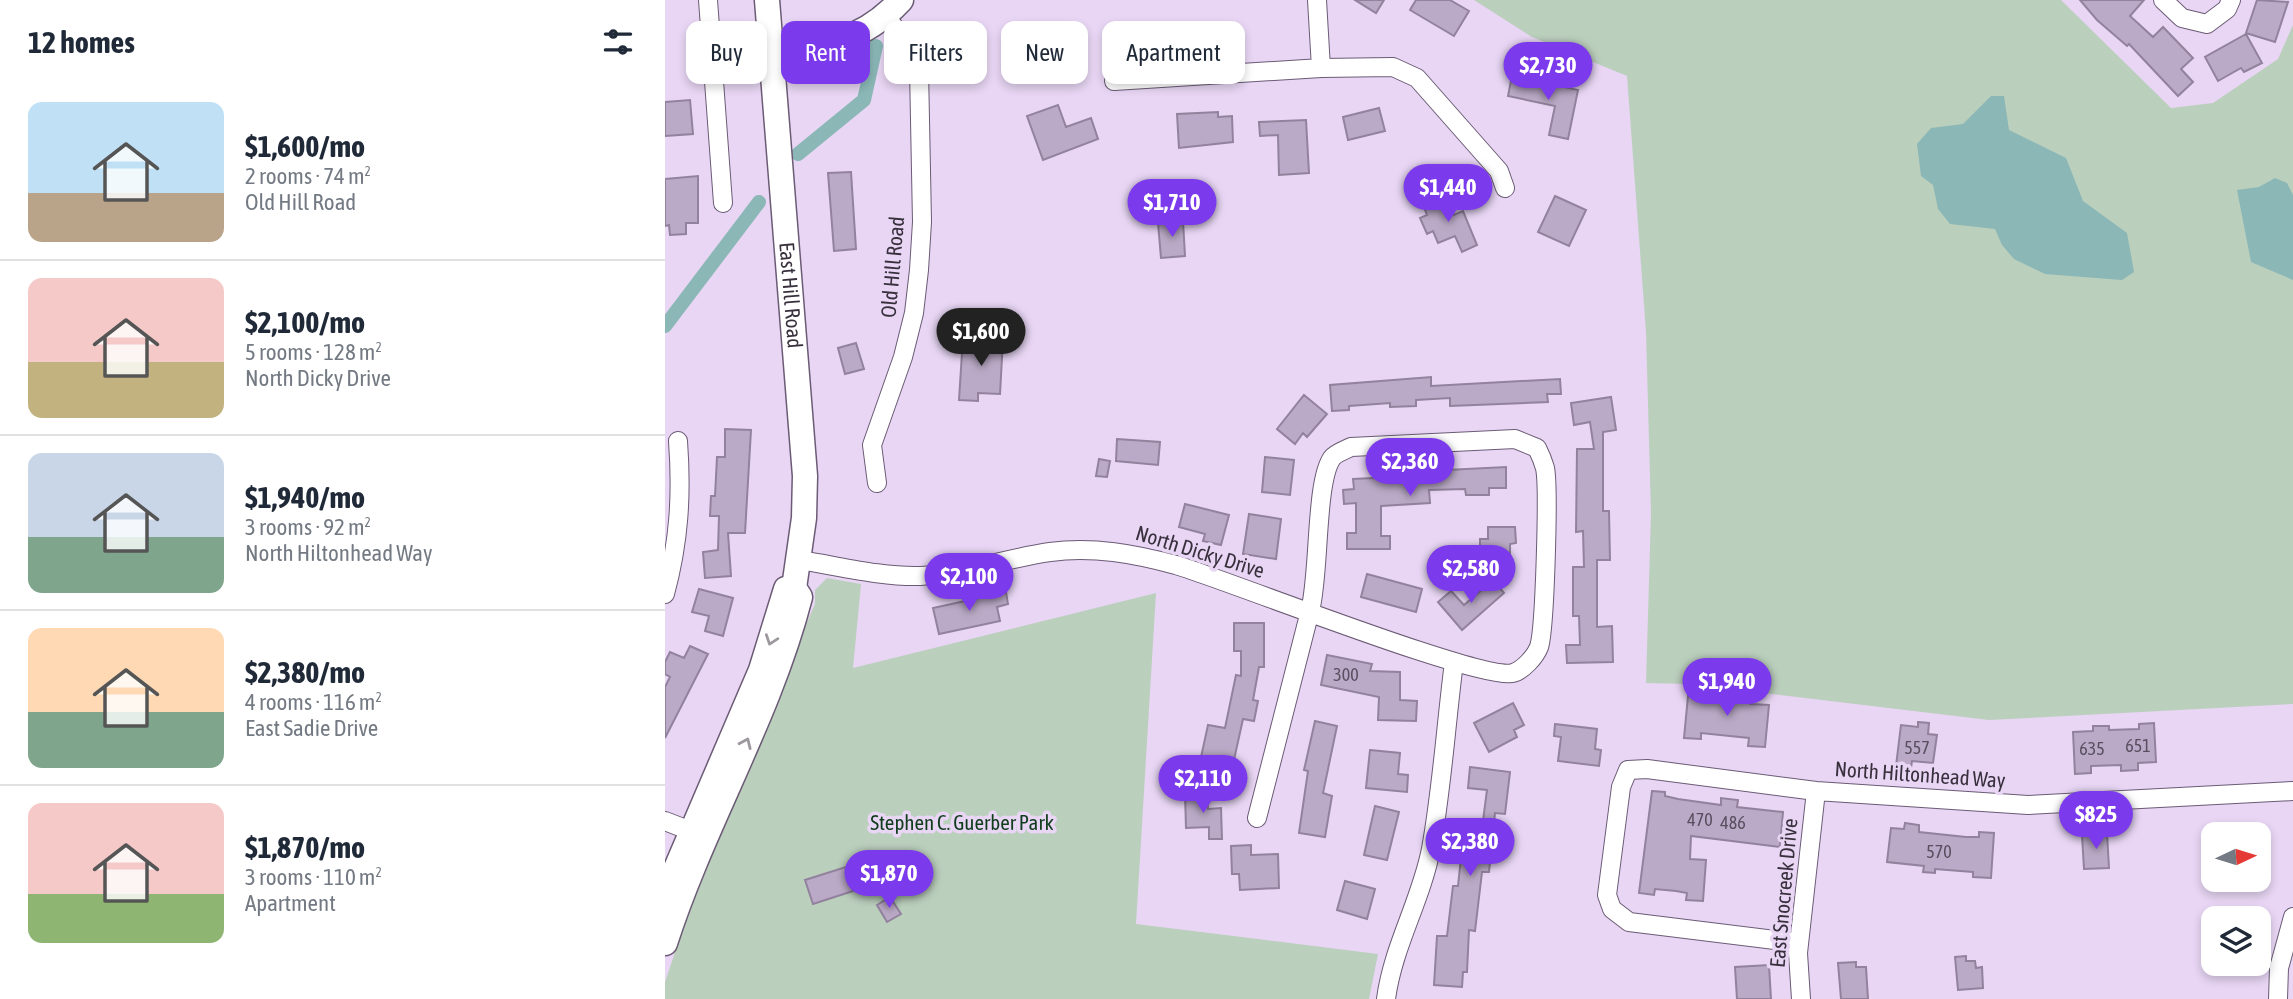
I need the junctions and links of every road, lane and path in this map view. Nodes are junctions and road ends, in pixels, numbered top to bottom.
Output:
1 (708, 0) edge
2 (767, 0) edge
3 (1317, 0) edge
4 (2163, 0) edge
5 (2231, 0) edge
6 (894, 8) edge
7 (710, 21) edge
8 (767, 49) edge
9 (771, 49) junction
10 (1321, 68) junction
11 (1245, 73) edge
12 (714, 84) edge
13 (1505, 188) dead end
14 (723, 203) dead end
15 (678, 441) dead end
16 (877, 483) dead end
17 (799, 560) junction
18 (665, 594) edge
19 (1310, 611) junction
20 (1454, 662) junction
21 (1816, 791) junction
22 (2293, 791) edge
23 (1257, 818) dead end
24 (665, 821) edge
25 (697, 834) junction
26 (665, 894) edge
27 (2293, 917) edge
28 (665, 943) edge
29 (1799, 943) junction
30 (1386, 999) edge
31 (1801, 999) edge
32 (2278, 999) edge

1 - 7 street
2 - 9 street, East Hill Road
3 - 10 street
4 - 5 street
6 - 9 street
6 - 16 street, Old Hill Road
8 - 9 street
9 - 17 street, East Hill Road
10 - 11 street
10 - 13 street
12 - 14 street
15 - 18 street
17 - 19 street, North Dicky Drive
17 - 25 street, East Hill Road
19 - 20 street, North Dicky Drive
19 - 20 street, North Dicky Drive
19 - 23 street
20 - 30 street
21 - 22 street, North Hiltonhead Way
21 - 29 street, East Snocreek Drive
21 - 29 street, North Hiltonhead Way
24 - 25 street
25 - 26 street, East Hill Road
25 - 28 street, East Hill Road
27 - 32 street
29 - 31 street, East Snocreek Drive

